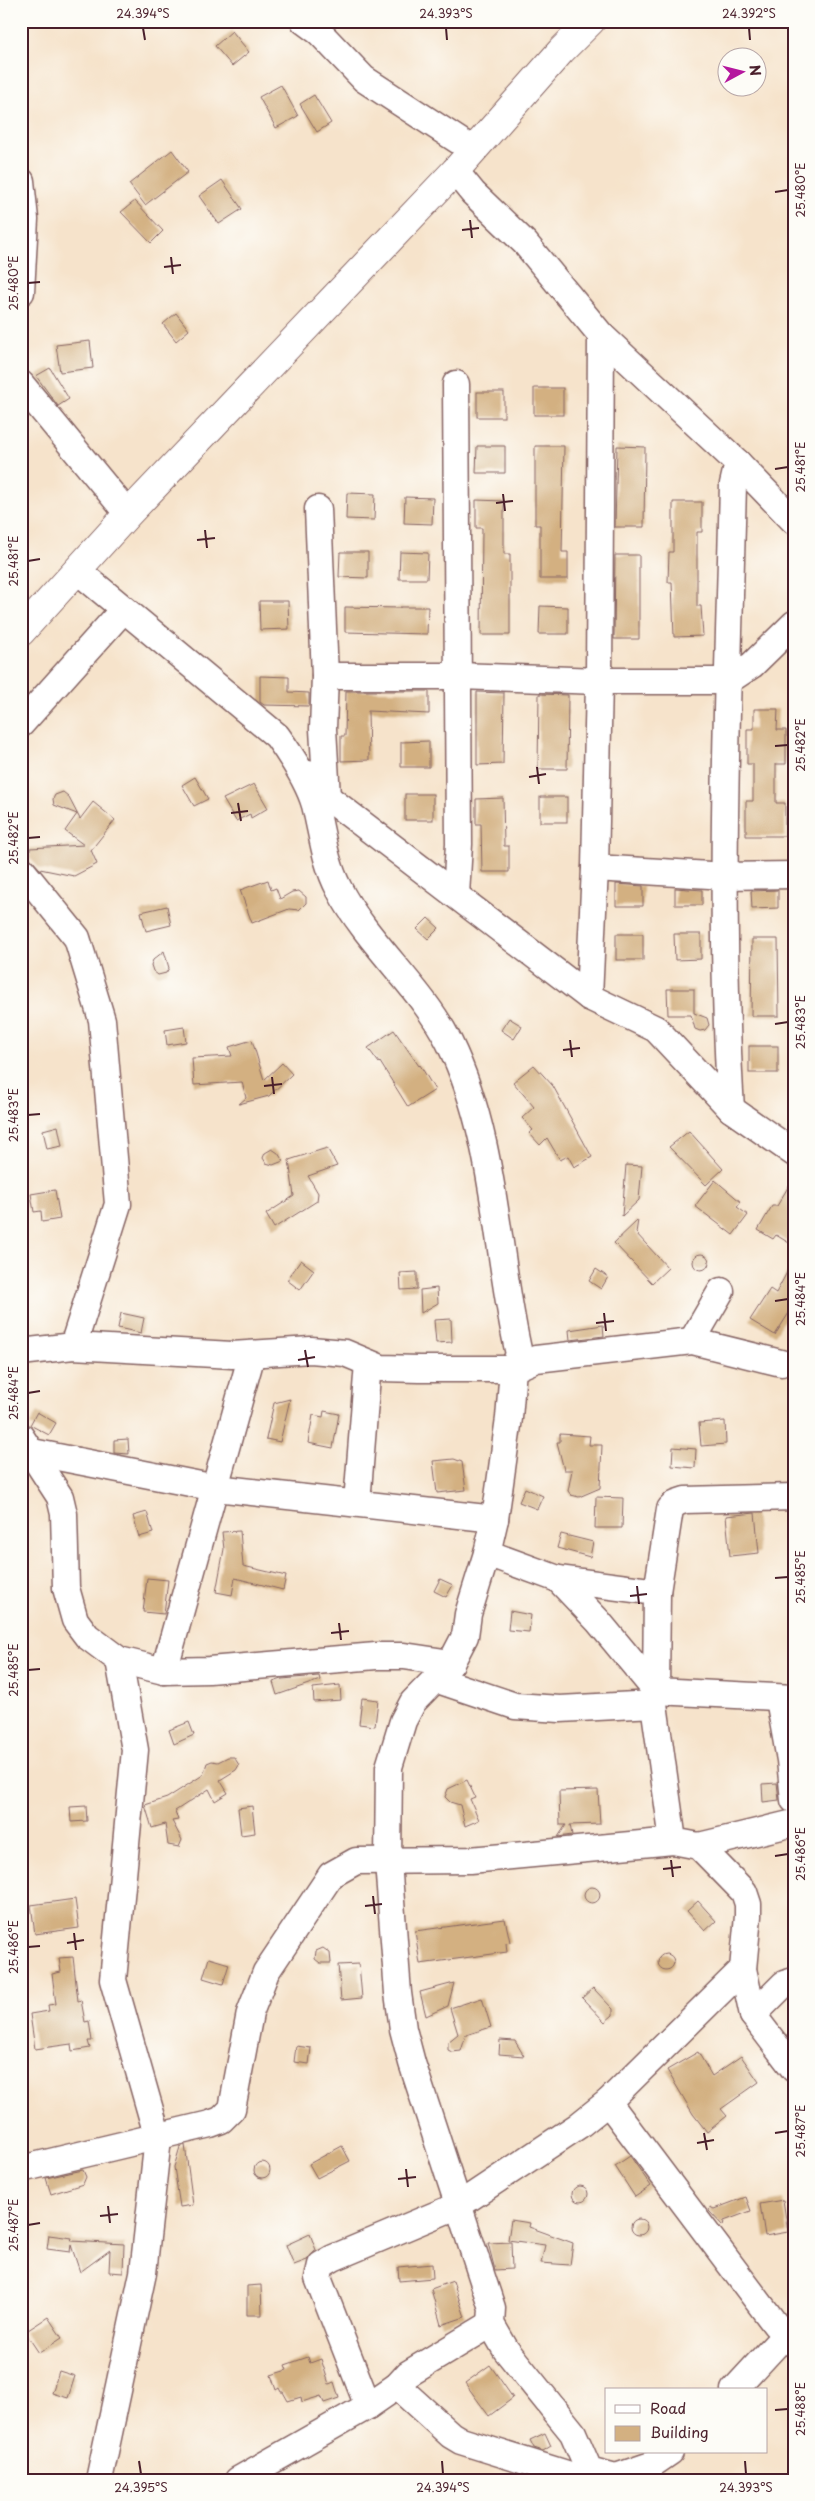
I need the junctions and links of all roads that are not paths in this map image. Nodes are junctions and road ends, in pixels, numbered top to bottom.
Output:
1 (304, 21) edge
2 (591, 21) edge
3 (472, 150) junction
4 (455, 171) junction
5 (21, 181) edge
6 (21, 292) edge
7 (601, 335) junction
8 (21, 384) edge
9 (456, 384) dead end
10 (738, 463) junction
11 (318, 509) dead end
12 (128, 514) junction
13 (794, 521) edge
14 (78, 571) junction
15 (122, 610) junction
16 (794, 624) edge
17 (21, 632) edge
18 (325, 676) junction
19 (458, 676) junction
20 (728, 680) junction
21 (599, 682) junction
22 (21, 724) edge
23 (277, 736) junction
24 (327, 797) junction
25 (595, 868) junction
26 (21, 869) edge
27 (794, 875) edge
28 (726, 876) junction
29 (456, 895) junction
30 (589, 996) junction
31 (731, 1109) junction
32 (794, 1153) edge
33 (721, 1291) dead end
34 (692, 1341) junction
35 (73, 1346) junction
36 (21, 1352) edge
37 (252, 1354) junction
38 (368, 1363) junction
39 (781, 1363) dead end
40 (514, 1369) junction
41 (26, 1445) edge
42 (216, 1488) junction
43 (794, 1497) edge
44 (357, 1503) junction
45 (495, 1519) junction
46 (487, 1554) junction
47 (558, 1579) junction
48 (658, 1592) junction
49 (119, 1660) junction
50 (164, 1671) junction
51 (443, 1671) junction
52 (655, 1697) junction
53 (786, 1699) edge
54 (794, 1800) edge
55 (794, 1823) edge
56 (673, 1841) junction
57 (699, 1846) junction
58 (388, 1862) junction
59 (743, 1969) junction
60 (794, 1981) edge
61 (753, 2014) junction
62 (794, 2069) edge
63 (608, 2102) junction
64 (158, 2138) junction
65 (21, 2169) edge
66 (459, 2205) junction
67 (491, 2324) junction
68 (791, 2335) edge
69 (397, 2386) junction
70 (736, 2388) edge
71 (368, 2406) junction
72 (667, 2454) edge
73 (583, 2477) edge
74 (98, 2480) edge
75 (238, 2480) edge

1 - 3 street
2 - 3 main road
3 - 4 main road
4 - 7 street
4 - 12 main road
5 - 6 street
7 - 10 street
7 - 21 street
8 - 12 street
9 - 19 street
10 - 13 street
10 - 20 street
11 - 18 street
12 - 14 main road
14 - 15 street
14 - 17 main road
15 - 22 street
15 - 23 street
16 - 20 street
18 - 19 street
18 - 24 street
19 - 21 street
19 - 29 street
20 - 21 street
20 - 28 street
21 - 25 street
23 - 24 street
23 - 40 street
24 - 29 street
25 - 28 street
25 - 30 street
26 - 35 street
27 - 28 street
28 - 31 street
29 - 30 street
30 - 31 street
31 - 32 street
33 - 34 street
34 - 39 street
34 - 40 street
35 - 36 street
35 - 37 street
37 - 38 street
37 - 42 street
38 - 40 street
38 - 44 street
40 - 45 street
41 - 42 street
41 - 49 street
42 - 44 street
42 - 50 street
43 - 48 street
44 - 45 street
45 - 46 street
46 - 47 street
46 - 51 street
47 - 48 street
47 - 52 street
48 - 52 street
49 - 50 street
49 - 64 street
50 - 51 street
51 - 52 street
51 - 58 street
52 - 53 street
52 - 56 street
53 - 54 street
55 - 57 street
56 - 57 street
56 - 58 street
57 - 59 street
58 - 64 street
58 - 66 street
59 - 61 street
59 - 63 street
60 - 61 street
61 - 62 street
63 - 66 street
63 - 68 street
64 - 65 street
64 - 74 street
66 - 67 street
66 - 71 street
67 - 69 street
67 - 73 street
68 - 70 street
69 - 71 street
69 - 73 street
71 - 75 street
72 - 73 street

